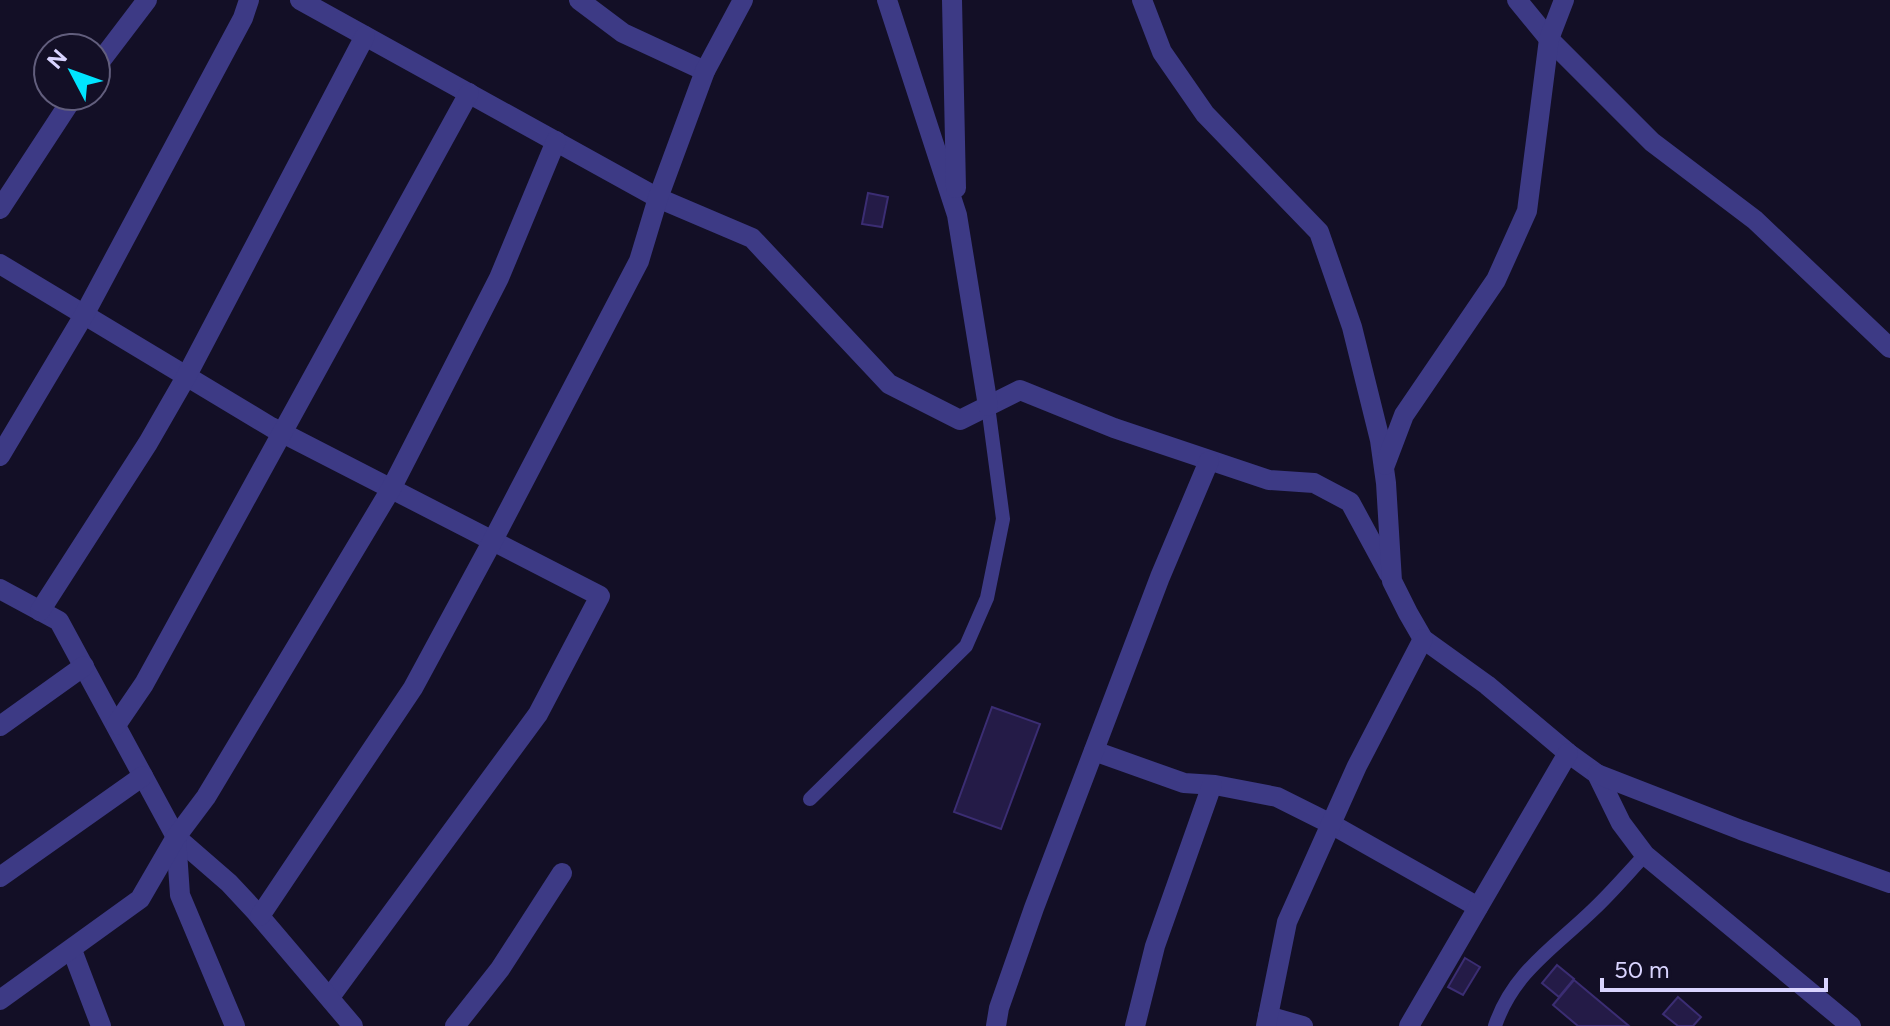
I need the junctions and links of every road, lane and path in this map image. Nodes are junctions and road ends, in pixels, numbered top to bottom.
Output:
1 (147, 0) edge
2 (249, 0) edge
3 (300, 0) edge
4 (579, 0) edge
5 (743, 0) edge
6 (887, 0) edge
7 (952, 0) edge
8 (1142, 0) edge
9 (1517, 0) edge
10 (1564, 0) edge
11 (365, 36) junction
12 (1549, 39) junction
13 (112, 46) edge
14 (705, 71) junction
15 (469, 93) junction
16 (64, 112) edge
17 (556, 141) junction
18 (658, 198) junction
19 (0, 209) edge
20 (957, 215) junction
21 (0, 264) edge
22 (84, 315) junction
23 (1890, 348) edge
24 (186, 377) junction
25 (988, 406) junction
26 (283, 433) junction
27 (0, 456) edge
28 (1209, 461) junction
29 (1384, 469) junction
30 (391, 489) junction
31 (492, 542) junction
32 (1392, 581) junction
33 (0, 589) edge
34 (40, 611) junction
35 (1423, 639) junction
36 (84, 666) junction
37 (116, 725) junction
38 (0, 726) edge
39 (1094, 751) junction
40 (1568, 753) junction
41 (1597, 774) junction
42 (143, 776) junction
43 (1212, 785) junction
44 (810, 799) dead end
45 (1331, 824) junction
46 (176, 837) junction
47 (1645, 855) junction
48 (562, 873) dead end
49 (0, 877) edge
50 (1890, 883) edge
51 (1478, 907) junction
52 (260, 916) junction
53 (72, 950) junction
54 (330, 997) junction
55 (0, 1000) edge
56 (1267, 1021) edge
57 (101, 1026) edge
58 (235, 1026) edge
59 (353, 1026) edge
60 (455, 1026) edge
61 (996, 1026) edge
62 (1135, 1026) edge
63 (1303, 1026) edge
64 (1409, 1026) edge
65 (1495, 1026) edge
66 (1851, 1026) edge

1 - 13 street
2 - 22 street
3 - 11 street
4 - 14 street
5 - 14 street
6 - 20 street
7 - 20 street
8 - 29 street
9 - 12 street
10 - 12 street
11 - 15 street
11 - 24 street
12 - 23 street
12 - 29 street
14 - 18 street
15 - 17 street
15 - 26 street
16 - 19 street
17 - 18 street
17 - 30 street
18 - 25 street
18 - 31 street
20 - 25 street
21 - 22 street
22 - 24 street
22 - 27 street
24 - 26 street
24 - 34 street
25 - 28 street
25 - 44 lane
26 - 30 street
26 - 37 street
28 - 32 street
28 - 39 street
29 - 32 street
30 - 31 street
30 - 46 street
31 - 52 street
31 - 54 street
32 - 35 street
33 - 34 street
34 - 36 street
35 - 40 street
35 - 45 street
36 - 37 street
36 - 38 street
37 - 42 street
39 - 43 street
39 - 61 street
40 - 41 street
40 - 51 street
41 - 47 street
41 - 50 street
42 - 46 street
42 - 49 street
43 - 45 street
43 - 62 street
45 - 51 street
45 - 56 street
46 - 52 street
46 - 53 street
46 - 58 street
47 - 65 lane
47 - 66 street
48 - 60 street
51 - 64 street
52 - 54 street
53 - 55 street
53 - 57 street
54 - 59 street
56 - 63 street

